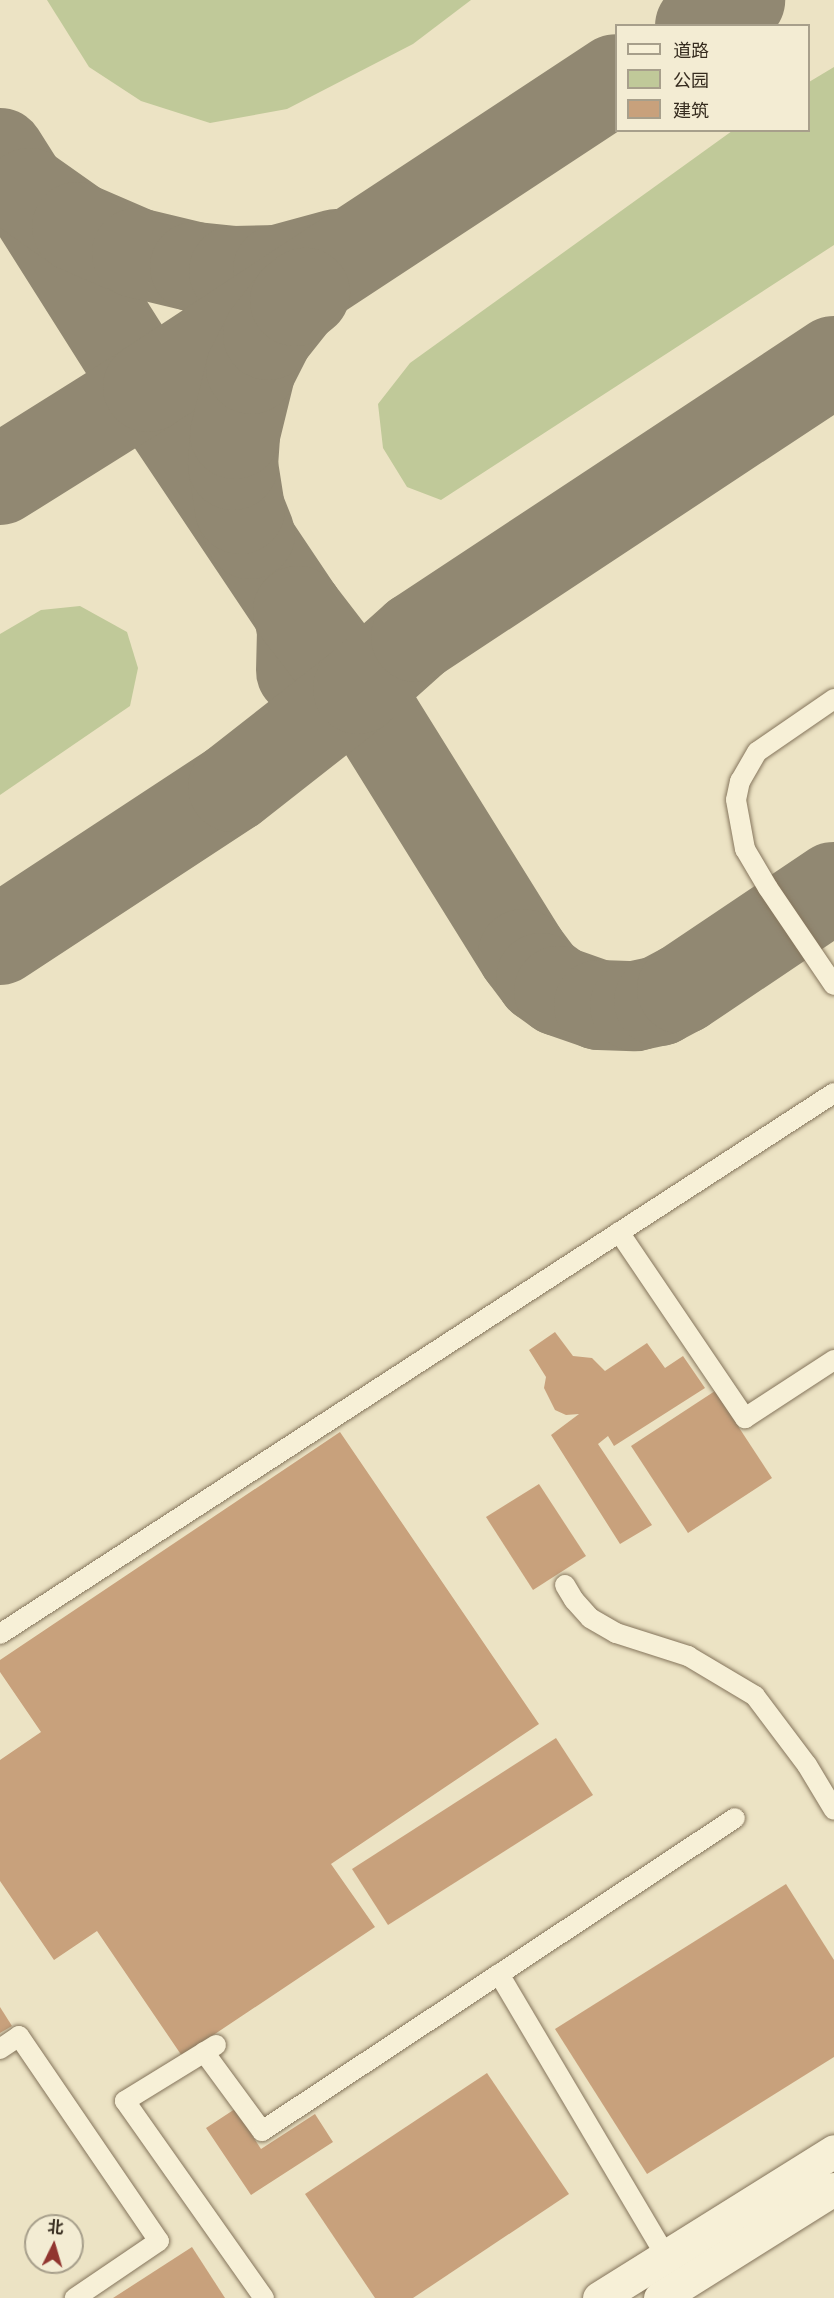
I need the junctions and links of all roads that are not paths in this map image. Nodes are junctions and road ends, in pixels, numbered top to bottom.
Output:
1 (834, 699) edge
2 (834, 986) edge
3 (834, 1093) edge
4 (619, 1232) junction
5 (834, 1360) edge
6 (565, 1585) dead end
7 (0, 1634) edge
8 (834, 1810) edge
9 (735, 1818) dead end
10 (499, 1974) junction
11 (0, 2049) edge
12 (834, 2151) edge
13 (834, 2189) edge
14 (666, 2256) junction
15 (75, 2298) edge
16 (264, 2298) edge
17 (599, 2298) edge
18 (660, 2298) edge

1 - 2 lane
3 - 4 lane
4 - 5 lane
4 - 7 lane
6 - 8 lane
9 - 10 lane
10 - 14 lane
10 - 16 lane
11 - 15 lane
12 - 14 main road
13 - 18 main road
14 - 17 main road

